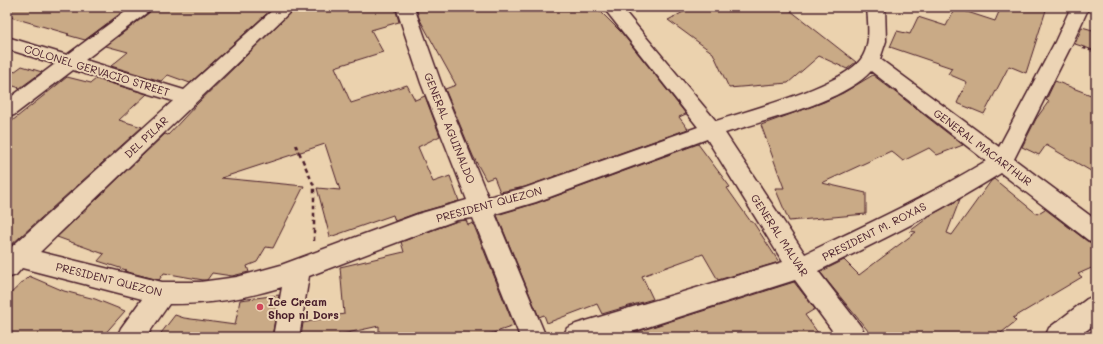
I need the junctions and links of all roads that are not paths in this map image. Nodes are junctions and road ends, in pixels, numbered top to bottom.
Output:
1 (143, 7) edge
2 (286, 7) edge
3 (405, 7) edge
4 (612, 7) edge
5 (876, 7) edge
6 (1080, 7) edge
7 (7, 43) edge
8 (870, 61) junction
9 (71, 62) junction
10 (187, 98) junction
11 (7, 110) edge
12 (712, 130) junction
13 (1002, 161) junction
14 (481, 207) junction
15 (1096, 233) edge
16 (13, 262) edge
17 (306, 267) junction
18 (800, 268) junction
19 (162, 293) junction
20 (1096, 307) edge
21 (130, 337) edge
22 (286, 337) edge
23 (533, 337) edge
24 (576, 337) edge
25 (853, 337) edge
26 (1058, 337) edge

1 - 9 street
2 - 10 street, DEL PILAR
3 - 14 street, GENERAL AGUINALDO
4 - 12 street, GENERAL MALVAR
5 - 8 street, PRESIDENT QUEZON
6 - 13 street
7 - 9 street, COLONEL GERVACIO STREET
8 - 12 street, PRESIDENT QUEZON
8 - 13 street, GENERAL MACARTHUR
9 - 10 street, COLONEL GERVACIO STREET
9 - 11 street
10 - 16 street, DEL PILAR
12 - 14 street, PRESIDENT QUEZON
12 - 18 street, GENERAL MALVAR
13 - 15 street, GENERAL MACARTHUR
13 - 18 street, PRESIDENT M. ROXAS
14 - 17 street, PRESIDENT QUEZON
14 - 23 street, GENERAL AGUINALDO
16 - 19 street, PRESIDENT QUEZON
17 - 19 street, PRESIDENT QUEZON
17 - 22 street
18 - 24 street, PRESIDENT M. ROXAS
18 - 25 street, GENERAL MALVAR
19 - 21 street
20 - 26 street

